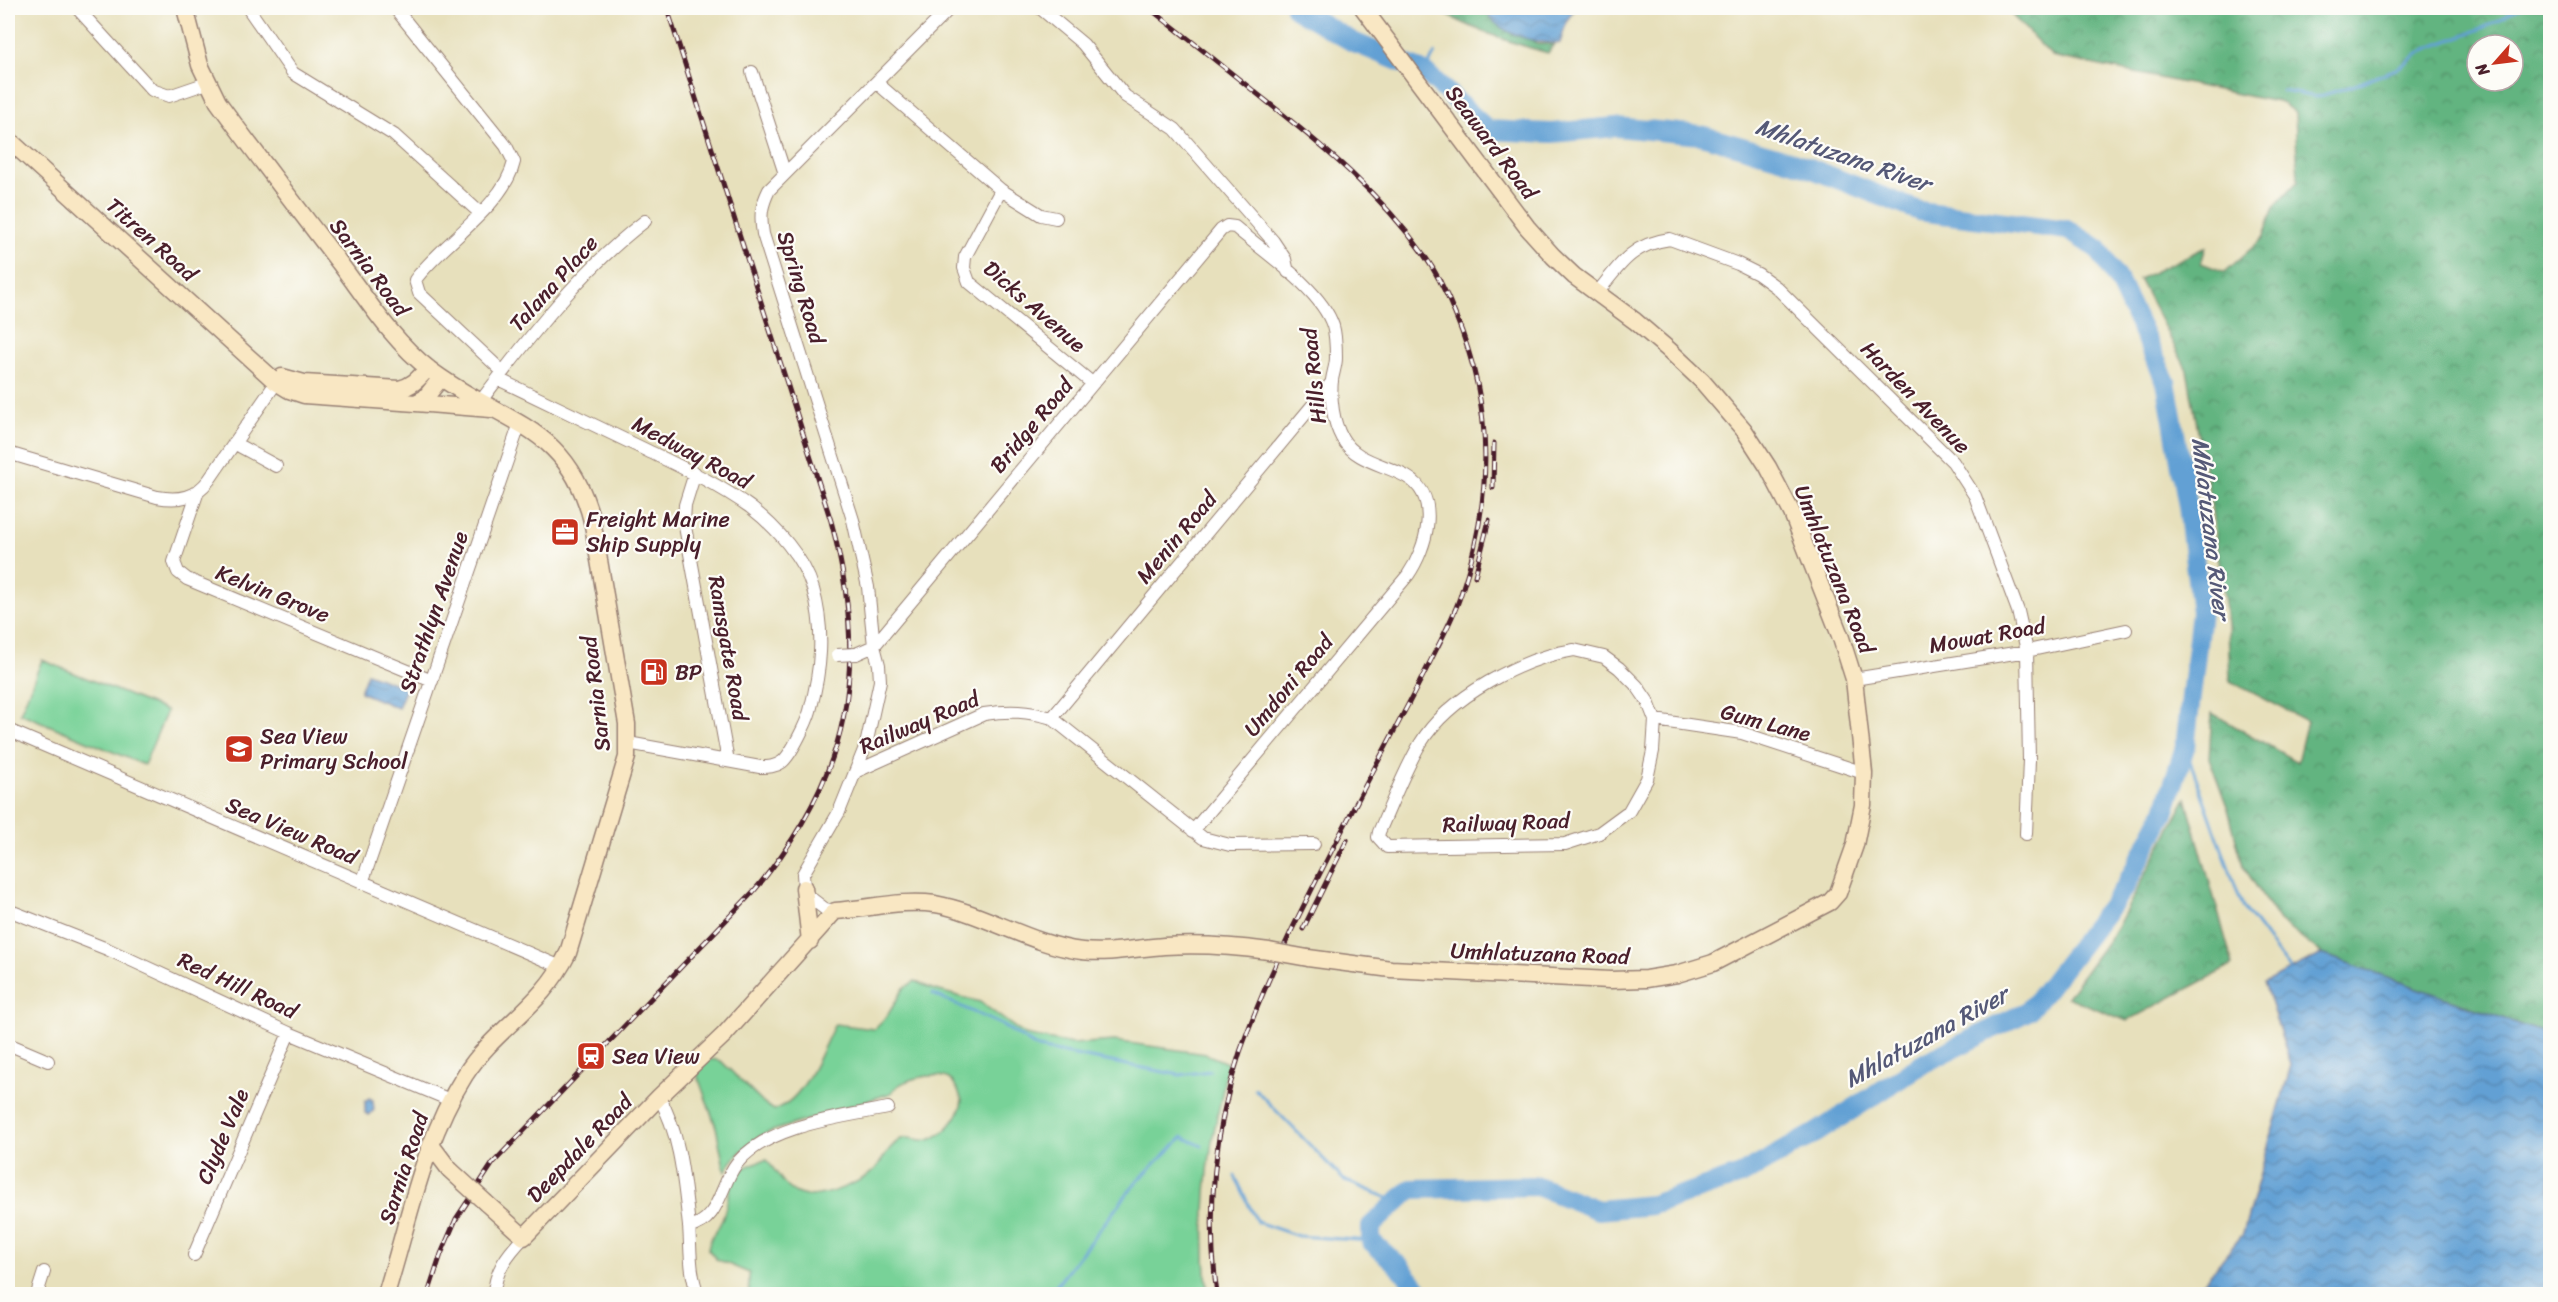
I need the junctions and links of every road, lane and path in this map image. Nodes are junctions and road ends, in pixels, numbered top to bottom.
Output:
1 (76, 8) edge
2 (185, 8) edge
3 (248, 8) edge
4 (396, 8) edge
5 (950, 8) edge
6 (1040, 8) edge
7 (1363, 8) edge
8 (752, 72) dead end
9 (207, 83) junction
10 (877, 83) junction
11 (8, 139) edge
12 (785, 174) junction
13 (1001, 190) junction
14 (480, 213) junction
15 (1056, 218) dead end
16 (645, 221) dead end
17 (1221, 230) joint
18 (1288, 272) junction
19 (1598, 292) junction
20 (428, 368) junction
21 (501, 375) junction
22 (274, 377) junction
23 (441, 378) junction
24 (1332, 382) junction
25 (1092, 383) junction
26 (416, 403) junction
27 (487, 406) junction
28 (520, 423) junction
29 (234, 443) junction
30 (8, 453) edge
31 (276, 466) dead end
32 (694, 473) junction
33 (197, 494) junction
34 (1415, 565) joint
35 (2126, 630) dead end
36 (874, 646) junction
37 (2027, 651) junction
38 (821, 655) junction
39 (1854, 679) junction
40 (432, 681) junction
41 (1052, 718) junction
42 (1655, 720) junction
43 (8, 730) edge
44 (628, 743) junction
45 (728, 761) junction
46 (857, 771) junction
47 (1864, 773) junction
48 (1193, 831) junction
49 (2026, 834) dead end
50 (1314, 844) dead end
51 (362, 883) junction
52 (804, 888) junction
53 (8, 910) edge
54 (835, 911) junction
55 (810, 941) junction
56 (561, 967) junction
57 (289, 1033) junction
58 (8, 1044) edge
59 (48, 1061) dead end
60 (659, 1097) junction
61 (450, 1100) junction
62 (888, 1108) dead end
63 (431, 1145) junction
64 (689, 1227) junction
65 (524, 1237) junction
66 (194, 1255) dead end
67 (44, 1272) dead end
68 (37, 1294) edge
69 (386, 1294) edge
70 (494, 1294) edge
71 (698, 1294) edge

1 - 9 street
2 - 9 street, Sarnia Road
3 - 14 street
4 - 14 street
5 - 10 street, Spring Road
6 - 18 street
7 - 19 street, Seaward Road
8 - 12 street
9 - 20 street, Sarnia Road
10 - 12 street, Spring Road
10 - 13 street
11 - 22 street, Titren Road
12 - 36 street, Spring Road
13 - 15 street
13 - 25 street, Dicks Avenue
14 - 21 street, Medway Road
16 - 21 street, Talana Place
17 - 18 street, Hills Road
17 - 25 street, Bridge Road
18 - 24 street, Hills Road
19 - 37 street, Harden Avenue
19 - 39 street, Umhlatuzana Road
20 - 22 street, Titren Road
20 - 23 street, Sarnia Road
21 - 27 street
21 - 32 street, Medway Road
22 - 26 street, Titren Road
22 - 29 street
23 - 26 street
23 - 27 street, Sarnia Road
24 - 34 street, Hills Road
24 - 41 street, Menin Road
25 - 36 street, Bridge Road
26 - 27 street, Titren Road
27 - 28 street, Sarnia Road
28 - 40 street, Strathlyn Avenue
28 - 44 street, Sarnia Road
29 - 31 street
29 - 33 street
30 - 33 street
32 - 38 street, Medway Road
32 - 45 street, Ramsgate Road
33 - 40 street, Kelvin Grove
34 - 48 street, Umdoni Road
35 - 37 street, Mowat Road
36 - 38 street, bridge
36 - 46 street
37 - 39 street, Mowat Road
37 - 49 street, Harden Avenue
38 - 45 street, Medway Road
39 - 47 street, Umhlatuzana Road
40 - 51 street, Strathlyn Avenue
41 - 46 street, Railway Road
41 - 48 street, Railway Road
42 - 42 street, Railway Road
42 - 47 street, Gum Lane
43 - 51 street, Sea View Road
44 - 45 street, Medway Road
44 - 56 street, Sarnia Road
46 - 52 street
47 - 54 street, Umhlatuzana Road, bridge
48 - 50 street, Railway Road
51 - 56 street, Sea View Road
52 - 54 street
52 - 55 street
53 - 57 street, Red Hill Road
54 - 55 street, Deepdale Road
55 - 60 street, Deepdale Road
56 - 61 street, Sarnia Road
57 - 61 street, Red Hill Road
57 - 66 street, Clyde Vale
58 - 59 street
60 - 64 street
60 - 65 street, Deepdale Road
61 - 63 street, Sarnia Road
62 - 64 street
63 - 65 street, bridge
63 - 69 street, Sarnia Road
64 - 71 street
65 - 70 street, Deepdale Road
67 - 68 street

